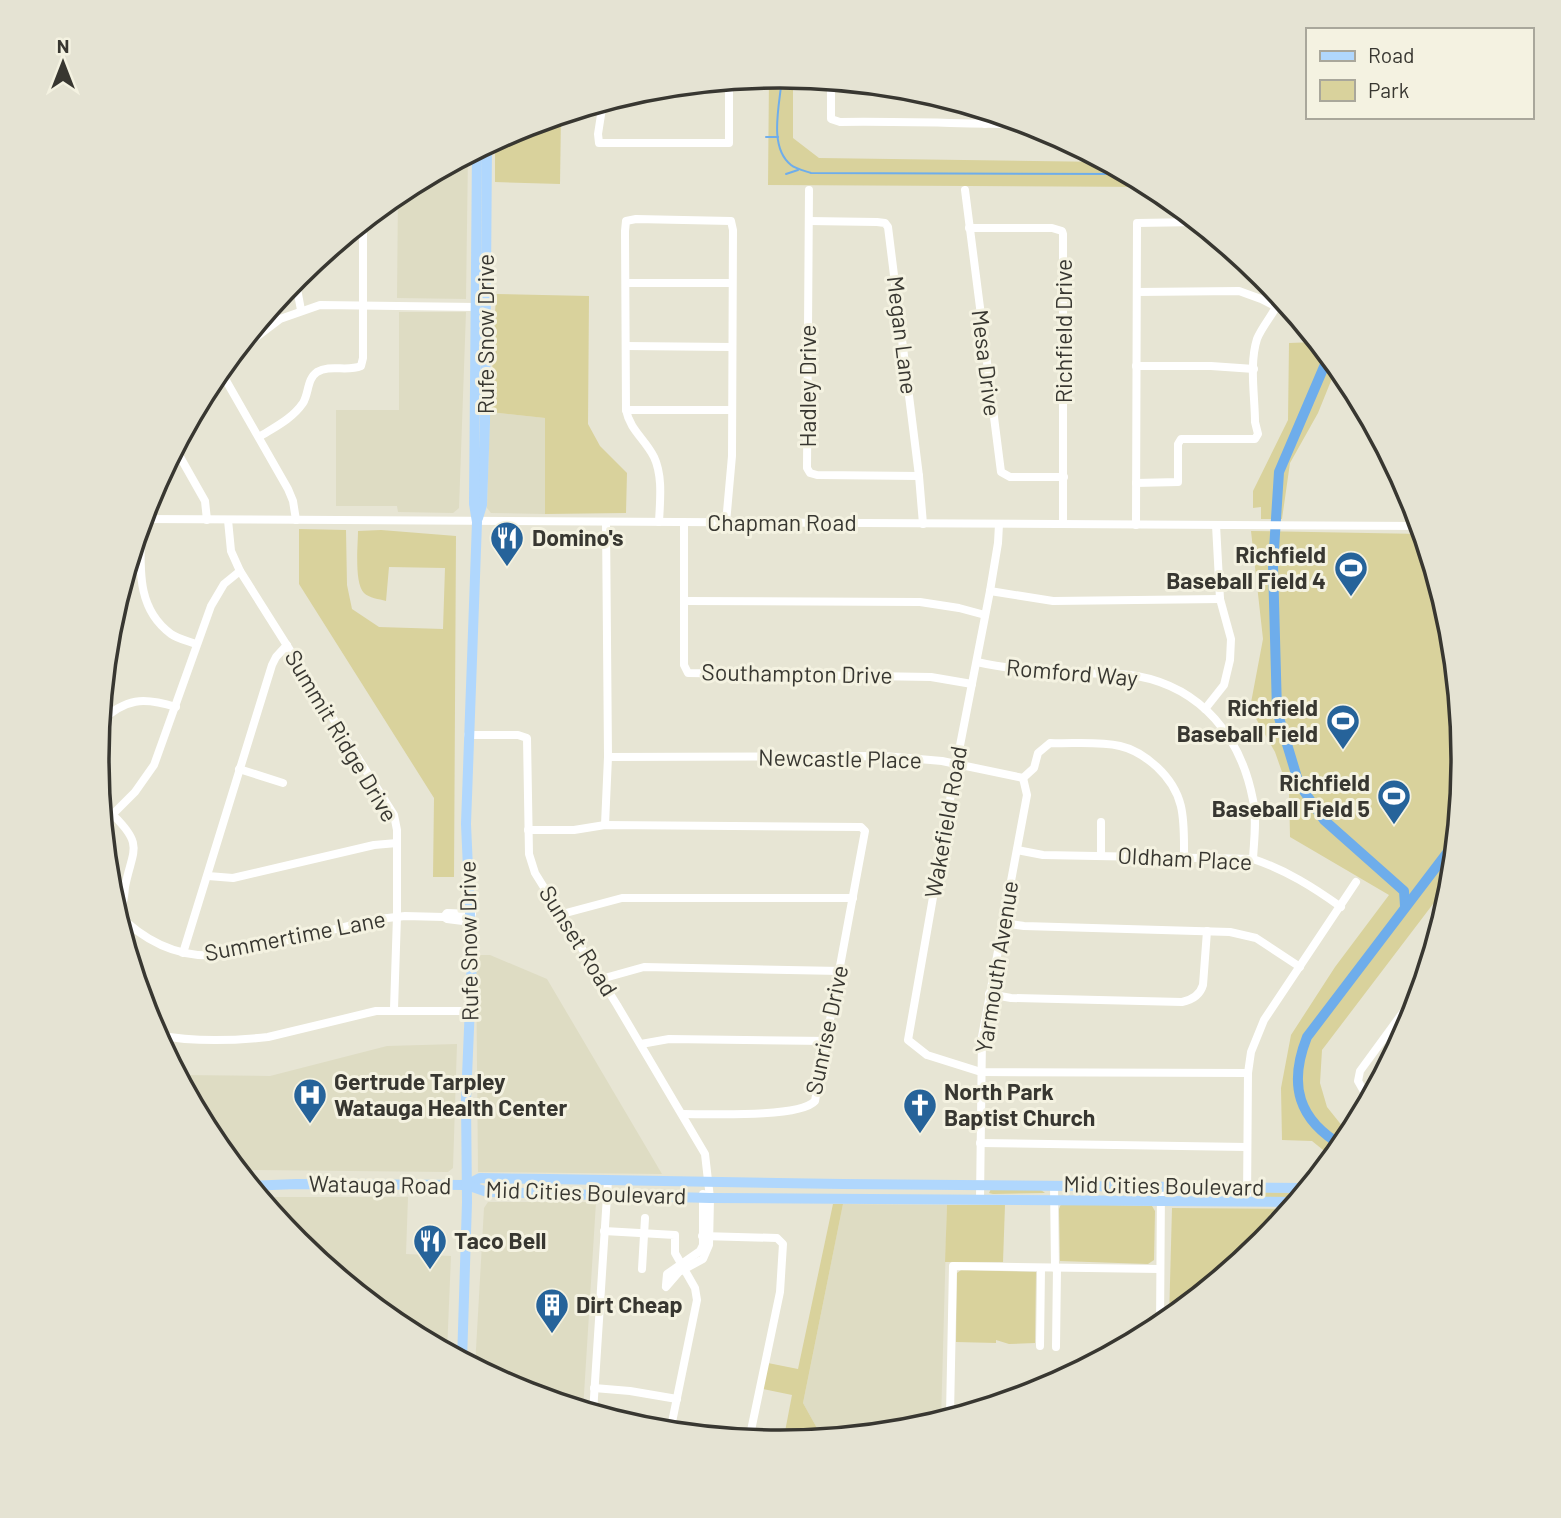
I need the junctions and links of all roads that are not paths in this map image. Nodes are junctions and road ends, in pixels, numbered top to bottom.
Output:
1 (729, 90) edge
2 (831, 90) edge
3 (600, 112) edge
4 (985, 120) edge
5 (985, 124) junction
6 (999, 124) edge
7 (487, 156) edge
8 (477, 161) edge
9 (809, 190) dead end
10 (965, 190) dead end
11 (809, 221) junction
12 (1182, 222) edge
13 (969, 228) junction
14 (363, 234) edge
15 (626, 283) junction
16 (732, 283) junction
17 (1137, 292) junction
18 (298, 293) edge
19 (362, 305) junction
20 (476, 307) junction
21 (1277, 307) joint
22 (301, 310) junction
23 (264, 330) edge
24 (626, 346) junction
25 (733, 347) junction
26 (1136, 366) junction
27 (1254, 369) junction
28 (226, 380) edge
29 (626, 410) junction
30 (732, 410) junction
31 (259, 437) junction
32 (180, 458) edge
33 (919, 476) junction
34 (1064, 477) junction
35 (1136, 483) junction
36 (207, 520) junction
37 (228, 520) junction
38 (296, 520) junction
39 (153, 521) edge
40 (477, 522) junction
41 (606, 522) junction
42 (659, 522) junction
43 (684, 522) junction
44 (726, 523) junction
45 (923, 524) junction
46 (999, 524) junction
47 (1063, 524) junction
48 (1136, 525) junction
49 (1216, 525) junction
50 (1410, 526) edge
51 (141, 554) edge
52 (240, 571) junction
53 (990, 591) junction
54 (1220, 599) junction
55 (685, 601) junction
56 (985, 615) junction
57 (196, 644) junction
58 (287, 645) junction
59 (977, 662) junction
60 (972, 684) junction
61 (176, 708) junction
62 (1206, 709) junction
63 (110, 713) edge
64 (468, 735) junction
65 (608, 757) junction
66 (956, 766) junction
67 (239, 769) junction
68 (1023, 778) junction
69 (283, 783) dead end
70 (113, 815) joint
71 (1101, 822) dead end
72 (605, 825) junction
73 (528, 830) junction
74 (397, 843) junction
75 (1017, 850) junction
76 (1101, 855) junction
77 (1184, 856) junction
78 (1253, 859) junction
79 (208, 876) junction
80 (1356, 882) dead end
81 (853, 898) junction
82 (124, 899) edge
83 (1341, 907) junction
84 (562, 914) junction
85 (397, 916) junction
86 (472, 918) junction
87 (1003, 923) junction
88 (131, 928) edge
89 (1207, 931) junction
90 (183, 953) junction
91 (1300, 967) junction
92 (841, 971) junction
93 (601, 979) junction
94 (989, 994) junction
95 (394, 1009) junction
96 (471, 1011) junction
97 (1402, 1014) edge
98 (169, 1036) edge
99 (827, 1041) junction
100 (641, 1044) junction
101 (981, 1072) junction
102 (1248, 1073) junction
103 (1364, 1091) edge
104 (682, 1114) junction
105 (980, 1143) junction
106 (1247, 1147) junction
107 (608, 1180) junction
108 (708, 1182) junction
109 (873, 1184) junction
110 (980, 1184) junction
111 (262, 1185) edge
112 (467, 1185) junction
113 (1054, 1185) junction
114 (1161, 1186) junction
115 (1247, 1187) junction
116 (1297, 1188) edge
117 (706, 1198) junction
118 (874, 1199) junction
119 (606, 1200) junction
120 (980, 1200) junction
121 (1054, 1200) junction
122 (1161, 1200) junction
123 (1247, 1201) junction
124 (1285, 1202) edge
125 (645, 1218) dead end
126 (604, 1231) junction
127 (644, 1234) junction
128 (706, 1237) junction
129 (682, 1267) junction
130 (1041, 1268) junction
131 (1056, 1268) junction
132 (642, 1269) dead end
133 (1160, 1269) junction
134 (1160, 1313) edge
135 (1040, 1346) dead end
136 (1056, 1347) dead end
137 (463, 1350) edge
138 (594, 1388) junction
139 (677, 1399) junction
140 (593, 1404) edge
141 (953, 1408) edge
142 (672, 1422) edge
143 (751, 1429) edge

1 - 3 street
2 - 5 street
4 - 5 street
5 - 6 street
7 - 40 main road, Rufe Snow Drive
8 - 20 main road, Rufe Snow Drive
9 - 11 street, Hadley Drive
10 - 13 street, Mesa Drive
11 - 33 street, Megan Lane
11 - 33 street, Hadley Drive
12 - 17 street
13 - 34 street, Mesa Drive
13 - 34 street, Richfield Drive
14 - 19 street
15 - 16 street
15 - 16 street
15 - 24 street
16 - 25 street
17 - 21 street
17 - 26 street
18 - 22 street
19 - 20 street
19 - 22 street
19 - 31 street
20 - 40 main road, Rufe Snow Drive
21 - 27 street
22 - 23 street
24 - 25 street
24 - 29 street
25 - 30 street
26 - 27 street
26 - 35 street
27 - 35 street
28 - 31 street
29 - 30 street
29 - 42 street
30 - 44 street
31 - 38 street
32 - 36 street
33 - 45 street, Megan Lane
34 - 47 street, Richfield Drive
35 - 48 street
36 - 37 street, Chapman Road
36 - 39 street, Chapman Road
37 - 38 street, Chapman Road
37 - 52 street, Summit Ridge Drive
38 - 40 street, Chapman Road
40 - 41 street, Chapman Road
40 - 64 main road, Rufe Snow Drive
41 - 42 street, Chapman Road
41 - 65 street
42 - 43 street, Chapman Road
43 - 44 street, Chapman Road
43 - 55 street, Southampton Drive
44 - 45 street, Chapman Road
45 - 46 street, Chapman Road
46 - 47 street, Chapman Road
46 - 53 street, Wakefield Road
47 - 48 street, Chapman Road
48 - 49 street, Chapman Road
49 - 50 street, Chapman Road
49 - 54 street
51 - 57 street
52 - 57 street
52 - 58 street, Summit Ridge Drive
53 - 54 street
53 - 56 street, Wakefield Road
54 - 62 street
55 - 56 street
55 - 60 street, Southampton Drive
56 - 59 street, Wakefield Road
57 - 61 street
58 - 67 street
58 - 74 street, Summit Ridge Drive
59 - 60 street, Wakefield Road
59 - 62 street, Romford Way
60 - 66 street, Wakefield Road
61 - 63 street
61 - 70 street
62 - 78 street, Romford Way
64 - 73 street, Sunset Road
64 - 86 main road, Rufe Snow Drive
65 - 66 street, Newcastle Place
65 - 72 street
66 - 68 street, Newcastle Place
66 - 101 street, Wakefield Road
67 - 69 street
67 - 79 street
68 - 75 street, Yarmouth Avenue
68 - 77 street
70 - 82 street
71 - 76 street
72 - 73 street
72 - 81 street, Sunrise Drive
73 - 84 street, Sunset Road
74 - 79 street
74 - 85 street, Summit Ridge Drive
75 - 76 street, Oldham Place
75 - 87 street, Yarmouth Avenue
76 - 77 street, Oldham Place
77 - 78 street, Oldham Place
78 - 83 street, Oldham Place
79 - 90 street
80 - 83 street
81 - 84 street
81 - 92 street, Sunrise Drive
83 - 91 street
84 - 93 street, Sunset Road
85 - 86 street, Summertime Lane
85 - 90 street, Summertime Lane
85 - 95 street, Summit Ridge Drive
86 - 96 main road, Rufe Snow Drive
87 - 89 street
87 - 94 street, Yarmouth Avenue
88 - 90 street, Summertime Lane
89 - 91 street
89 - 94 street
91 - 102 street
92 - 93 street
92 - 99 street, Sunrise Drive
93 - 100 street, Sunset Road
94 - 101 street, Yarmouth Avenue
95 - 96 street
95 - 98 street
96 - 112 main road, Rufe Snow Drive
97 - 103 street
99 - 100 street
99 - 104 street, Sunrise Drive
100 - 104 street, Sunset Road
101 - 102 street
101 - 105 street, Yarmouth Avenue
102 - 106 street
104 - 108 street, Sunset Road
105 - 106 street
105 - 110 street, Yarmouth Avenue
106 - 115 street
107 - 108 main road, Mid Cities Boulevard
107 - 112 main road, Mid Cities Boulevard
107 - 119 street
108 - 109 main road, Mid Cities Boulevard
108 - 117 street
109 - 110 main road, Mid Cities Boulevard
109 - 118 main road
110 - 113 main road, Mid Cities Boulevard
110 - 120 street, Yarmouth Avenue
111 - 112 main road, Watauga Road
112 - 119 main road, Mid Cities Boulevard
112 - 137 main road, Rufe Snow Drive
113 - 114 main road, Mid Cities Boulevard
113 - 121 street
114 - 115 main road, Mid Cities Boulevard
114 - 122 street
115 - 116 main road, Mid Cities Boulevard
115 - 123 street
117 - 118 main road, Mid Cities Boulevard
117 - 119 main road, Mid Cities Boulevard
117 - 128 street
118 - 120 main road, Mid Cities Boulevard
119 - 126 street
120 - 121 main road, Mid Cities Boulevard
121 - 122 main road, Mid Cities Boulevard
121 - 131 street
122 - 123 main road, Mid Cities Boulevard
122 - 133 street
123 - 124 main road, Mid Cities Boulevard
125 - 127 street
126 - 127 street
126 - 138 street
127 - 129 street
127 - 132 street
128 - 129 street
128 - 143 street
129 - 139 street
130 - 131 street
130 - 135 street
130 - 141 street
131 - 133 street
131 - 136 street
133 - 134 street
138 - 139 street
138 - 140 street
139 - 142 street

